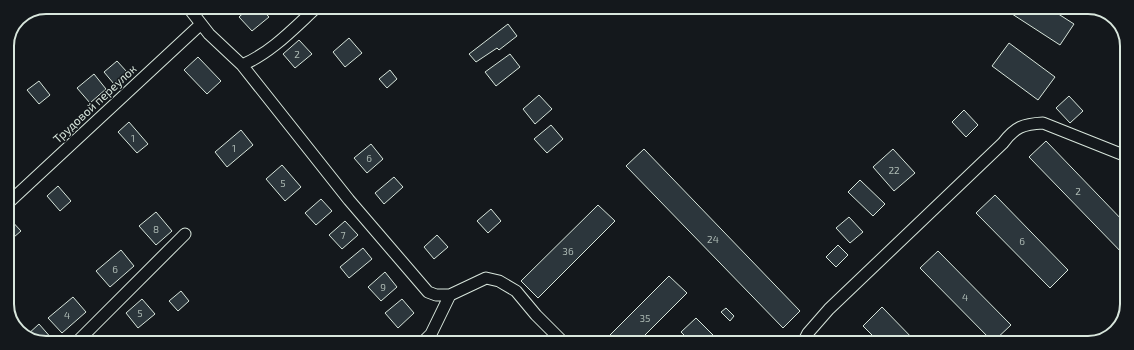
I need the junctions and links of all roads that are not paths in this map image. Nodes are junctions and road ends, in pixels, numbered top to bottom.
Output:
1 (193, 14) edge
2 (309, 14) edge
3 (201, 24) junction
4 (242, 65) junction
5 (1120, 154) edge
6 (14, 198) edge
7 (185, 234) dead end
8 (450, 295) junction
9 (83, 336) edge
10 (429, 336) edge
11 (557, 336) edge
12 (806, 336) edge

1 - 3 street
2 - 4 street
3 - 4 street
3 - 6 street, Трудовой переулок
4 - 8 street
5 - 12 street
7 - 9 street
8 - 10 street
8 - 11 street

